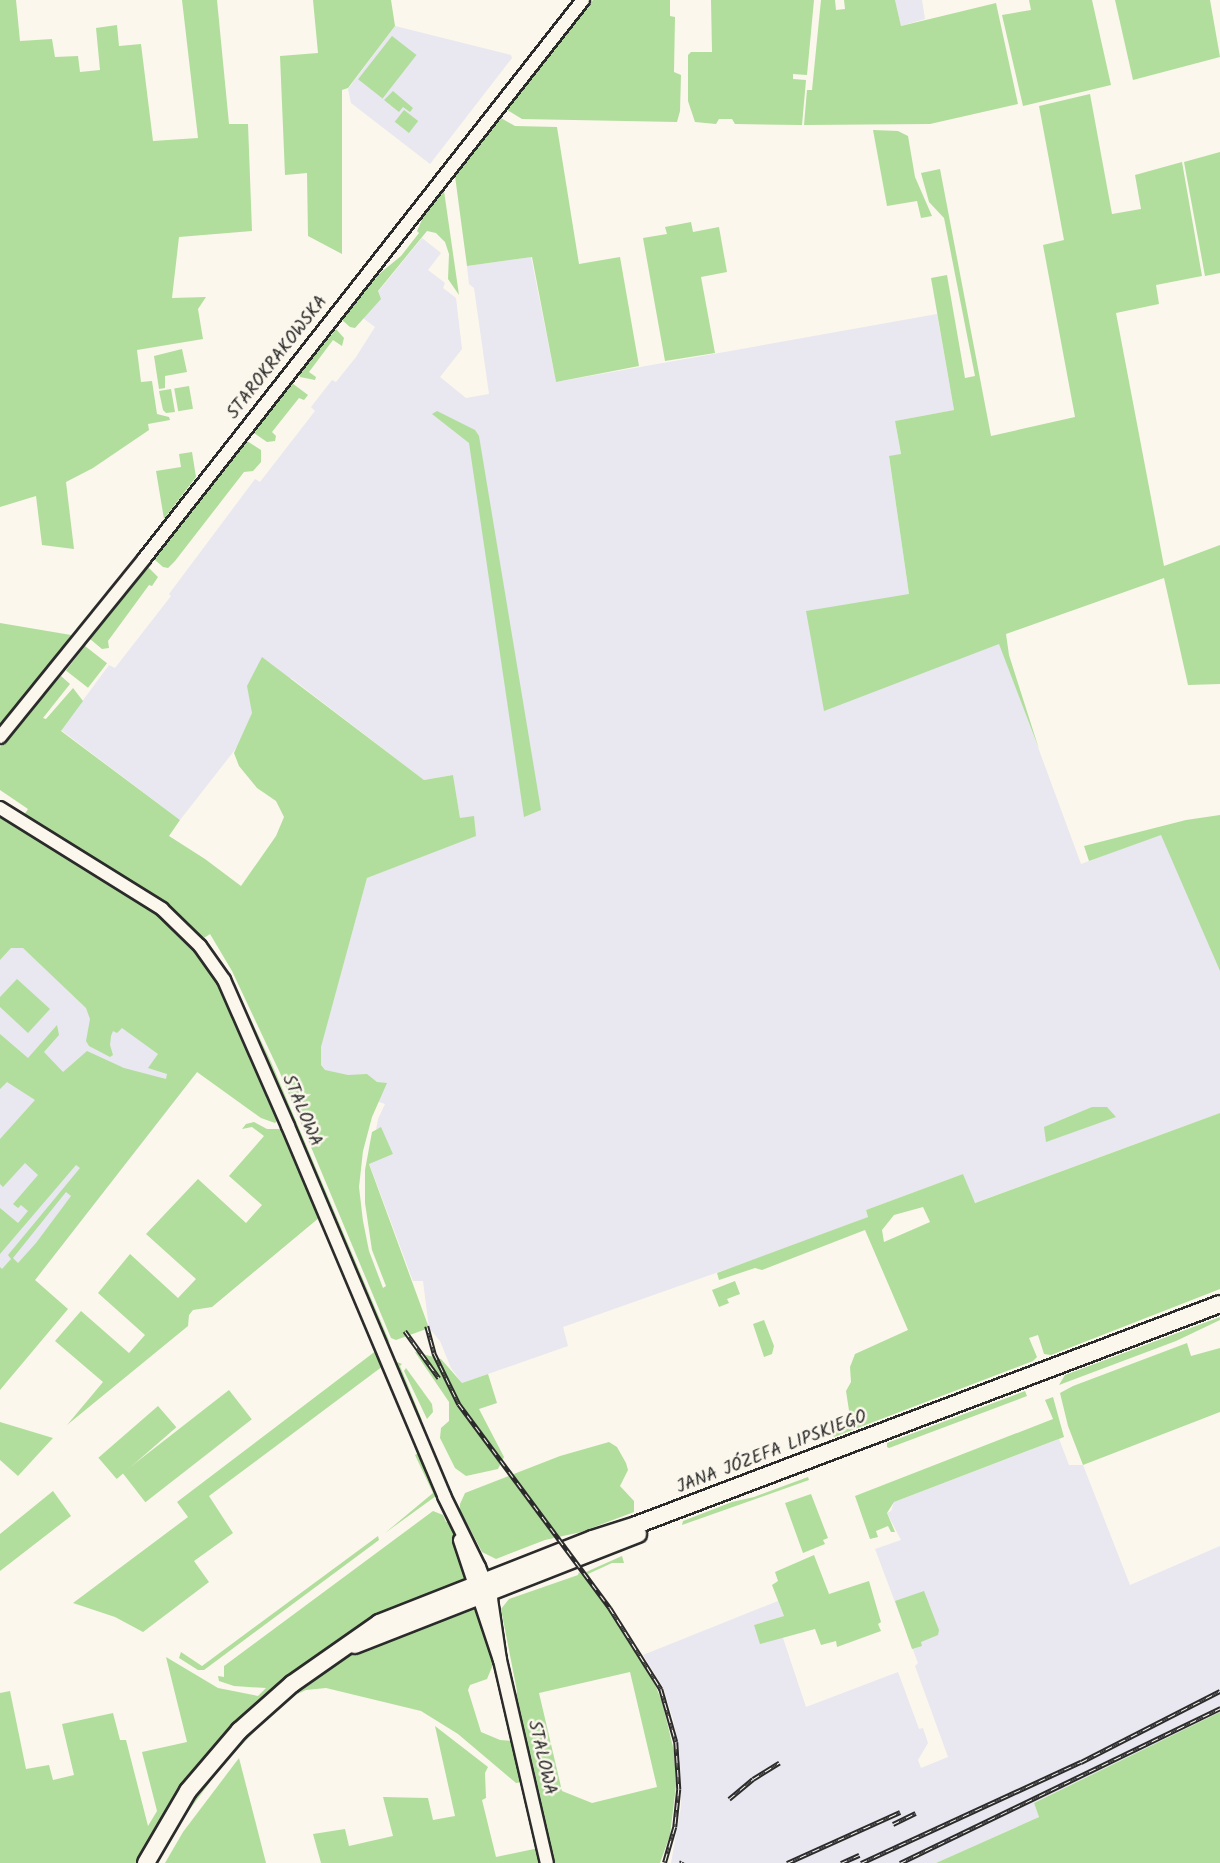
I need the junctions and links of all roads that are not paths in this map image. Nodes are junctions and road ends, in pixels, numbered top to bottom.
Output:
1 (583, 0) edge
2 (0, 737) edge
3 (0, 808) edge
4 (1220, 1304) edge
5 (1220, 1314) edge
6 (482, 1588) junction
7 (146, 1863) edge
8 (547, 1863) edge

1 - 2 street, STAROKRAKOWSKA
3 - 6 street, STALOWA
4 - 6 main road, JANA JÓZEFA LIPSKIEGO
5 - 6 main road, JANA JÓZEFA LIPSKIEGO
6 - 7 main road, JANA JÓZEFA LIPSKIEGO
6 - 8 street, STALOWA

